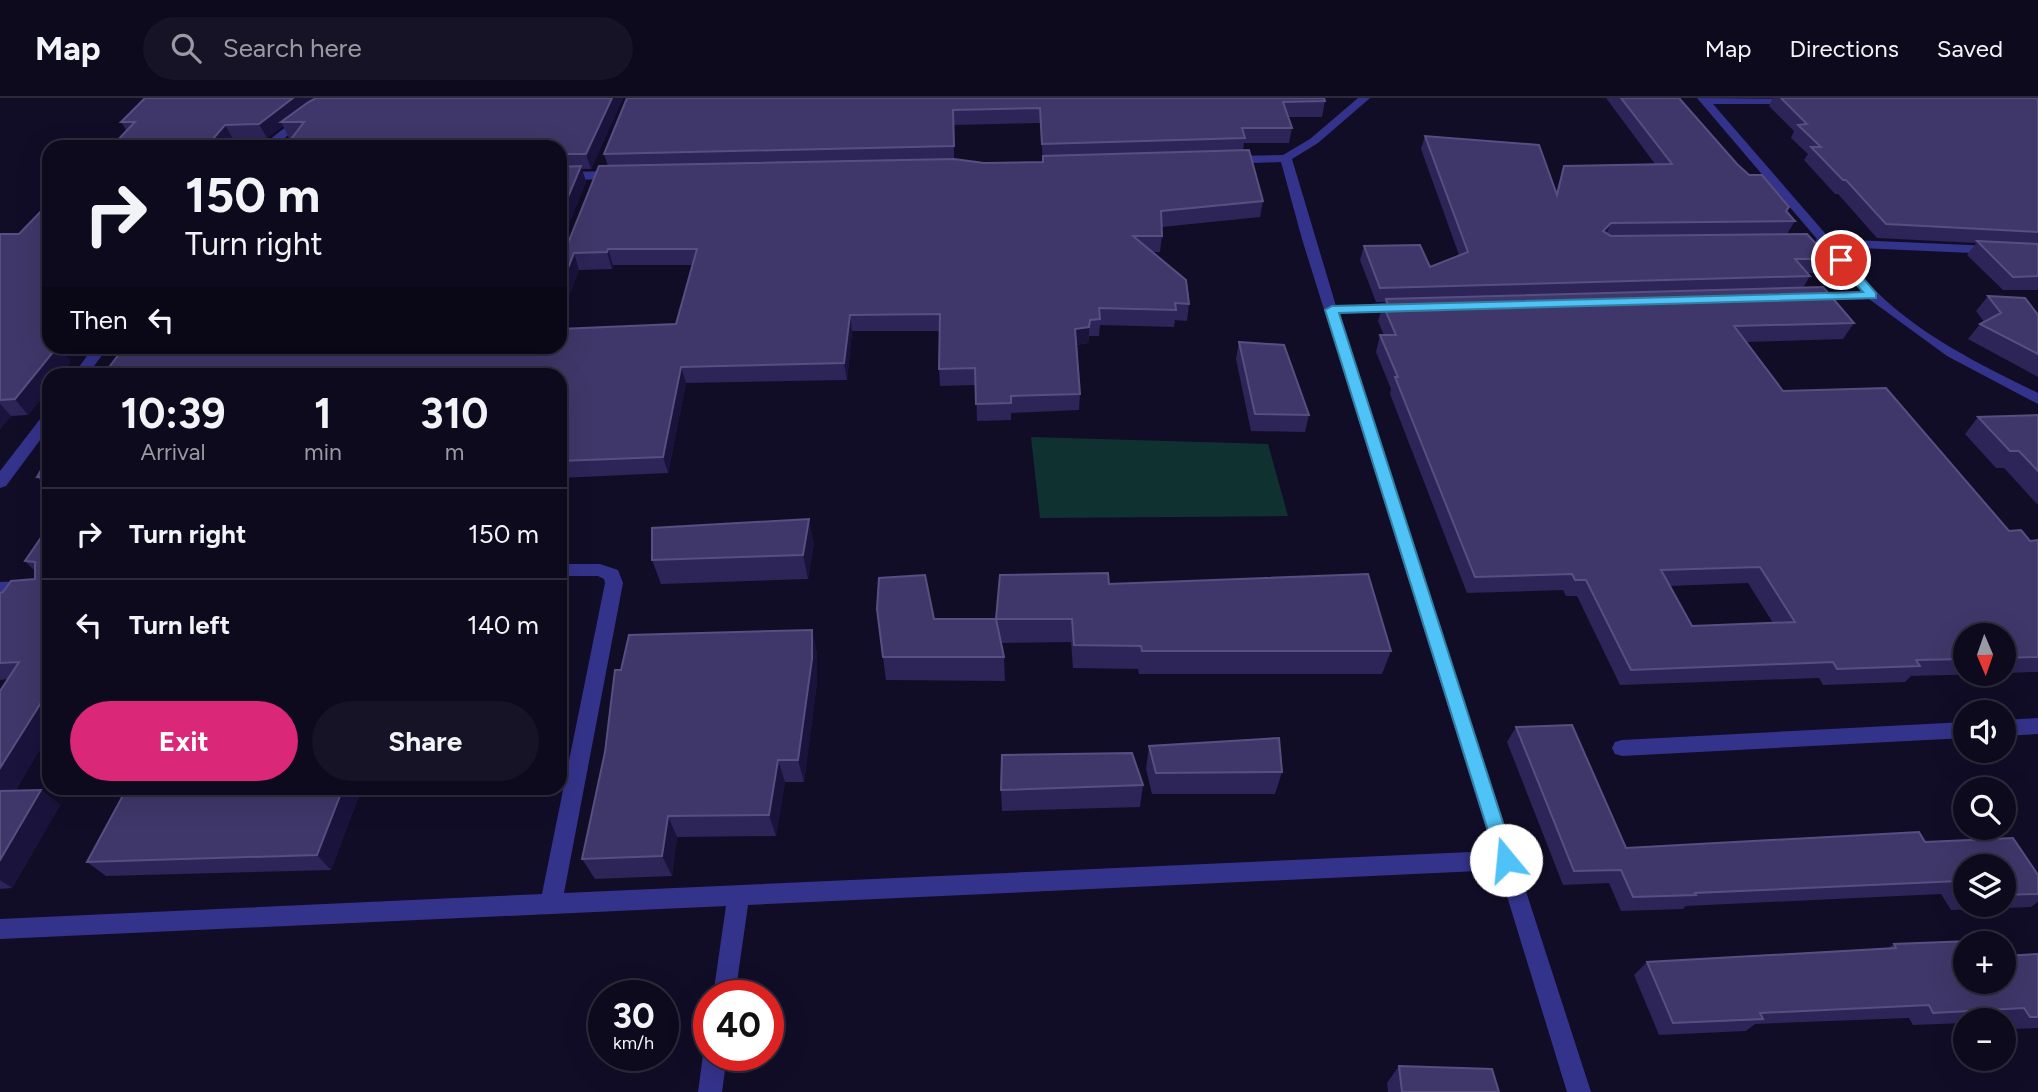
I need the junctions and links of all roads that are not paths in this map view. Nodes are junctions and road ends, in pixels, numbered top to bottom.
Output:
1 (341, 98) edge
2 (1366, 98) edge
3 (1703, 99) edge
4 (1814, 101) edge
5 (275, 140) edge
6 (1286, 158) junction
7 (1216, 160) edge
8 (605, 163) edge
9 (627, 175) edge
10 (567, 177) edge
11 (598, 181) junction
12 (1801, 241) edge
13 (1826, 242) junction
14 (2038, 252) edge
15 (1872, 295) junction
16 (1792, 297) edge
17 (1424, 306) edge
18 (1332, 310) junction
19 (2038, 399) edge
20 (42, 427) edge
21 (0, 482) edge
22 (567, 570) edge
23 (42, 587) edge
24 (0, 589) edge
25 (2016, 728) edge
26 (2037, 728) edge
27 (1953, 731) edge
28 (1622, 748) dead end
29 (1506, 860) junction
30 (738, 896) junction
31 (551, 903) junction
32 (0, 929) edge
33 (726, 980) edge
34 (713, 1071) edge
35 (710, 1092) edge
36 (1579, 1092) edge

1 - 5 street
2 - 6 street
3 - 4 street
3 - 13 street
6 - 7 street
6 - 18 street
8 - 11 street
9 - 11 street
10 - 11 street
12 - 13 street
13 - 14 street
13 - 15 street
15 - 16 street
15 - 19 street
17 - 18 street
18 - 29 street
20 - 21 street
22 - 31 street
23 - 24 street
25 - 26 street
27 - 28 street
29 - 30 street
29 - 36 street
30 - 31 street
30 - 33 street
31 - 32 street
34 - 35 street

